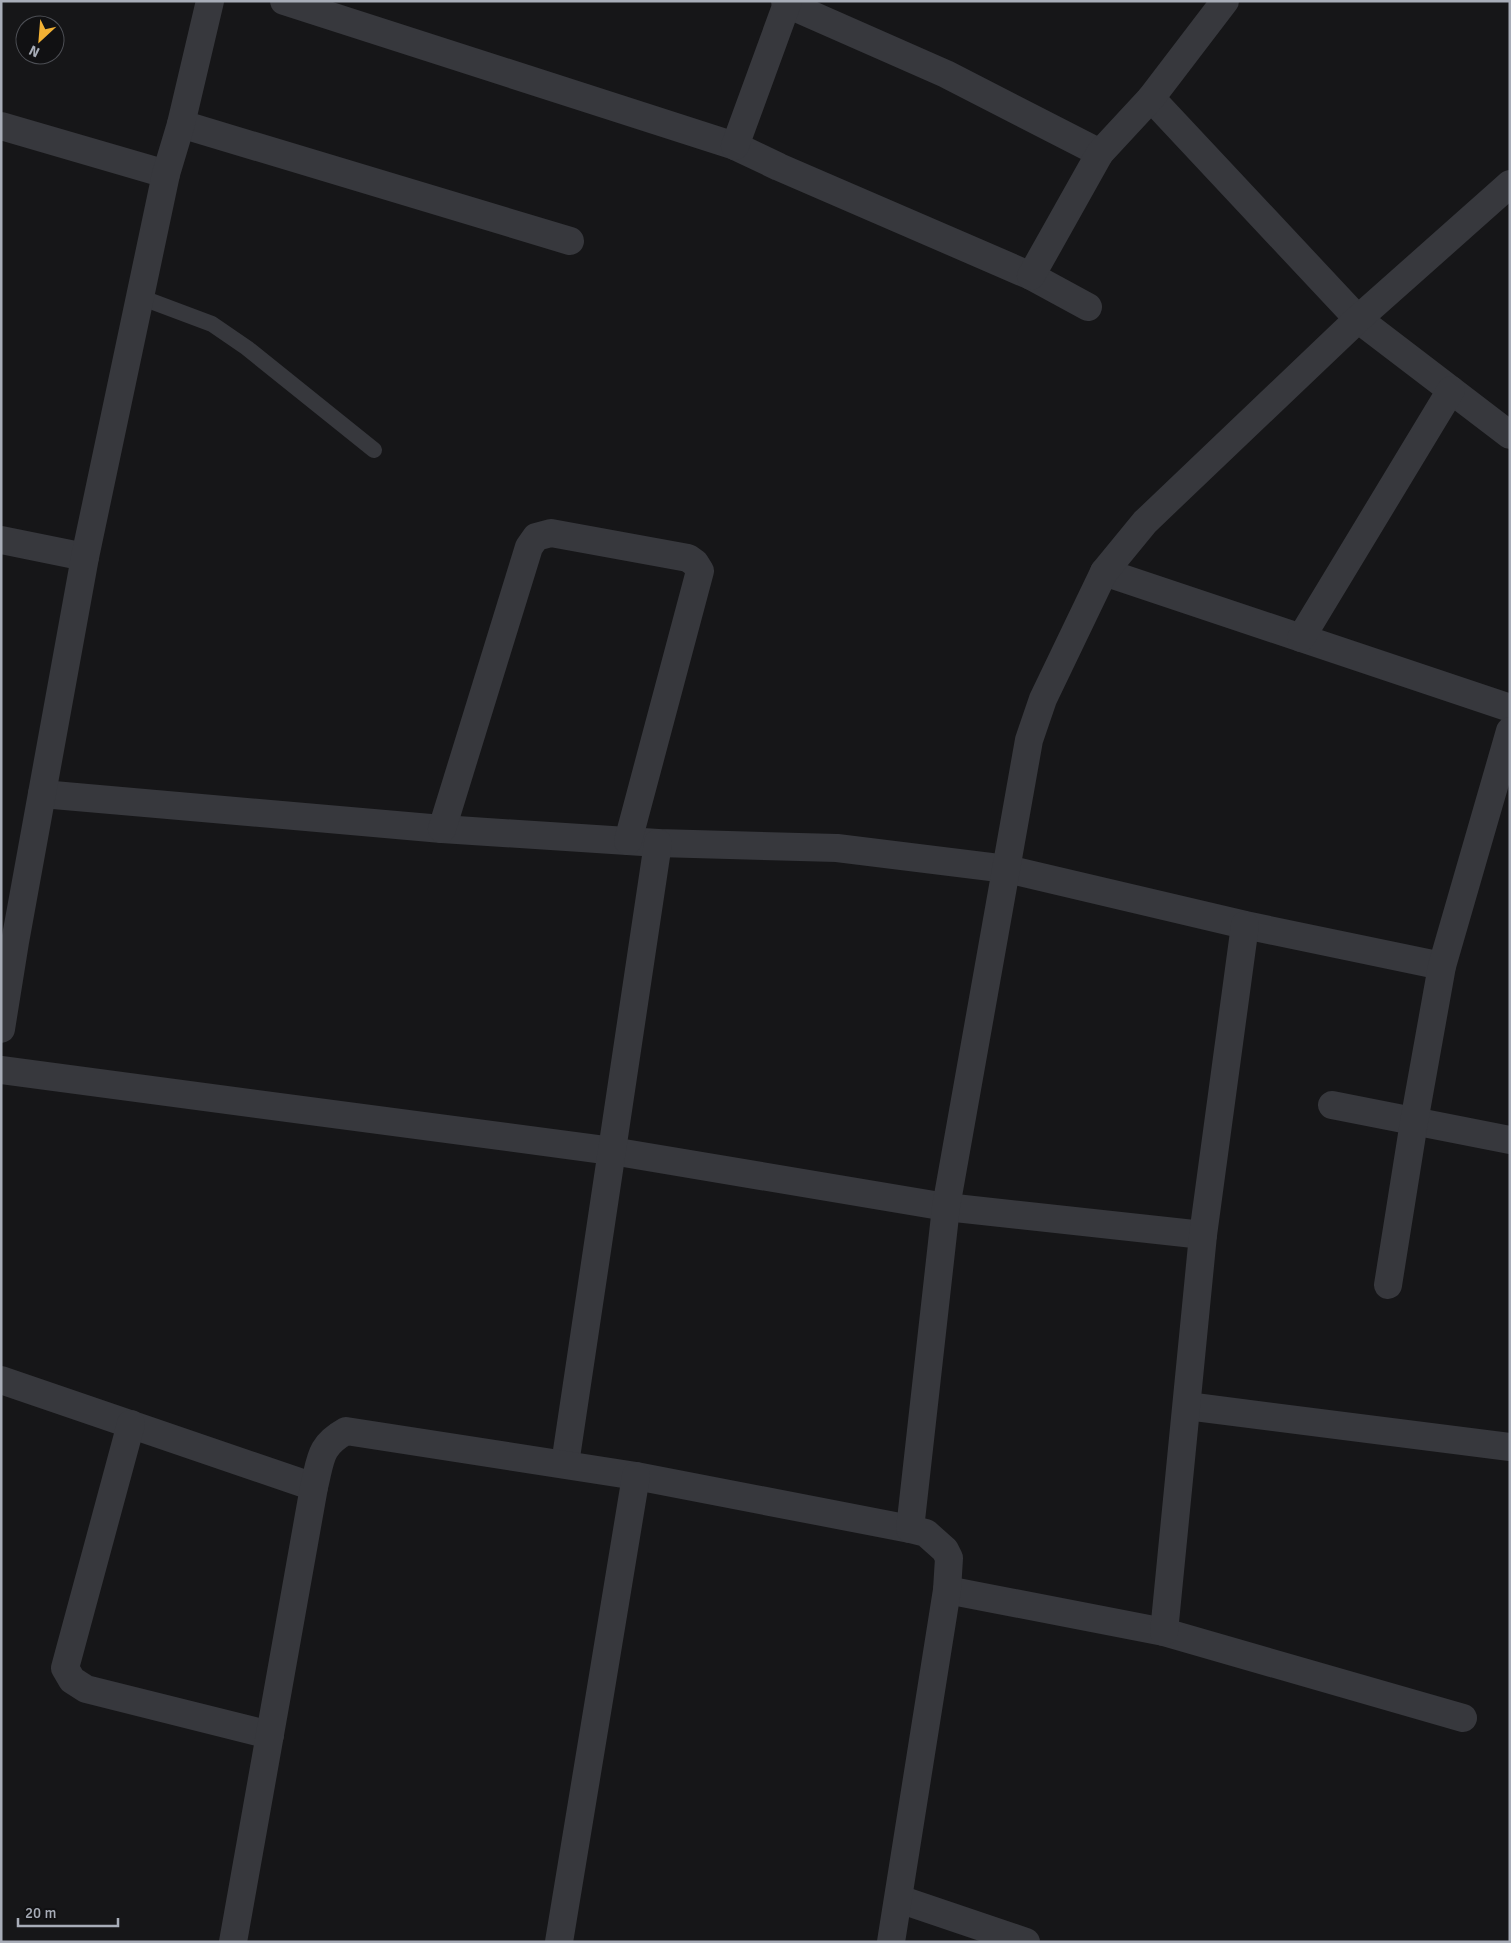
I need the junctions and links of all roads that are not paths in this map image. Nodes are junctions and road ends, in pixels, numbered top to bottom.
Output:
1 (210, 1) edge
2 (284, 1) edge
3 (1225, 1) edge
4 (787, 2) edge
5 (1151, 98) junction
6 (181, 124) junction
7 (1, 126) edge
8 (735, 146) junction
9 (1100, 153) junction
10 (166, 174) junction
11 (1510, 184) edge
12 (570, 240) dead end
13 (1030, 276) junction
14 (140, 297) junction
15 (1088, 307) dead end
16 (1358, 319) junction
17 (1451, 390) junction
18 (1510, 435) edge
19 (374, 450) dead end
20 (1, 540) edge
21 (85, 557) junction
22 (1104, 572) junction
23 (1301, 638) junction
24 (1510, 708) edge
25 (1510, 731) edge
26 (42, 794) junction
27 (442, 829) junction
28 (628, 841) junction
29 (658, 843) junction
30 (1007, 869) junction
31 (1245, 925) junction
32 (8, 940) edge
33 (1442, 966) junction
34 (1, 1028) edge
35 (1, 1070) edge
36 (1332, 1105) dead end
37 (1414, 1122) junction
38 (1510, 1140) edge
39 (612, 1151) junction
40 (946, 1208) junction
41 (1203, 1234) junction
42 (1388, 1285) dead end
43 (1, 1380) edge
44 (1187, 1406) junction
45 (131, 1424) junction
46 (1510, 1447) edge
47 (565, 1464) junction
48 (636, 1476) junction
49 (314, 1486) junction
50 (910, 1528) junction
51 (947, 1590) junction
52 (1164, 1632) junction
53 (1463, 1718) dead end
54 (270, 1735) junction
55 (899, 1899) junction
56 (233, 1942) edge
57 (559, 1942) edge
58 (891, 1942) edge
59 (1026, 1942) edge

1 - 6 street
2 - 8 street
3 - 5 street
4 - 8 street
4 - 9 street
5 - 9 street
5 - 16 street
6 - 10 street
6 - 12 street
7 - 10 street
8 - 13 street
9 - 13 street
10 - 14 street
11 - 16 street
13 - 15 street
14 - 19 lane
14 - 21 street
16 - 17 street
16 - 22 street
17 - 18 street
17 - 23 street
20 - 21 street
21 - 26 street
22 - 23 street
22 - 30 street
23 - 24 street
25 - 33 street
26 - 27 street
26 - 32 street
27 - 28 street
27 - 28 street
28 - 29 street
29 - 30 street
29 - 39 street
30 - 31 street
30 - 40 street
31 - 33 street
31 - 41 street
32 - 34 street
33 - 37 street
35 - 39 street
36 - 37 street
37 - 38 street
37 - 42 street
39 - 40 street
39 - 47 street
40 - 41 street
40 - 50 street
41 - 44 street
43 - 45 street
44 - 46 street
44 - 52 street
45 - 49 street
45 - 54 street
47 - 48 street
47 - 49 street
48 - 50 street
48 - 57 street
49 - 54 street
50 - 51 street
51 - 52 street
51 - 55 street
52 - 53 street
54 - 56 street
55 - 58 street
55 - 59 street

